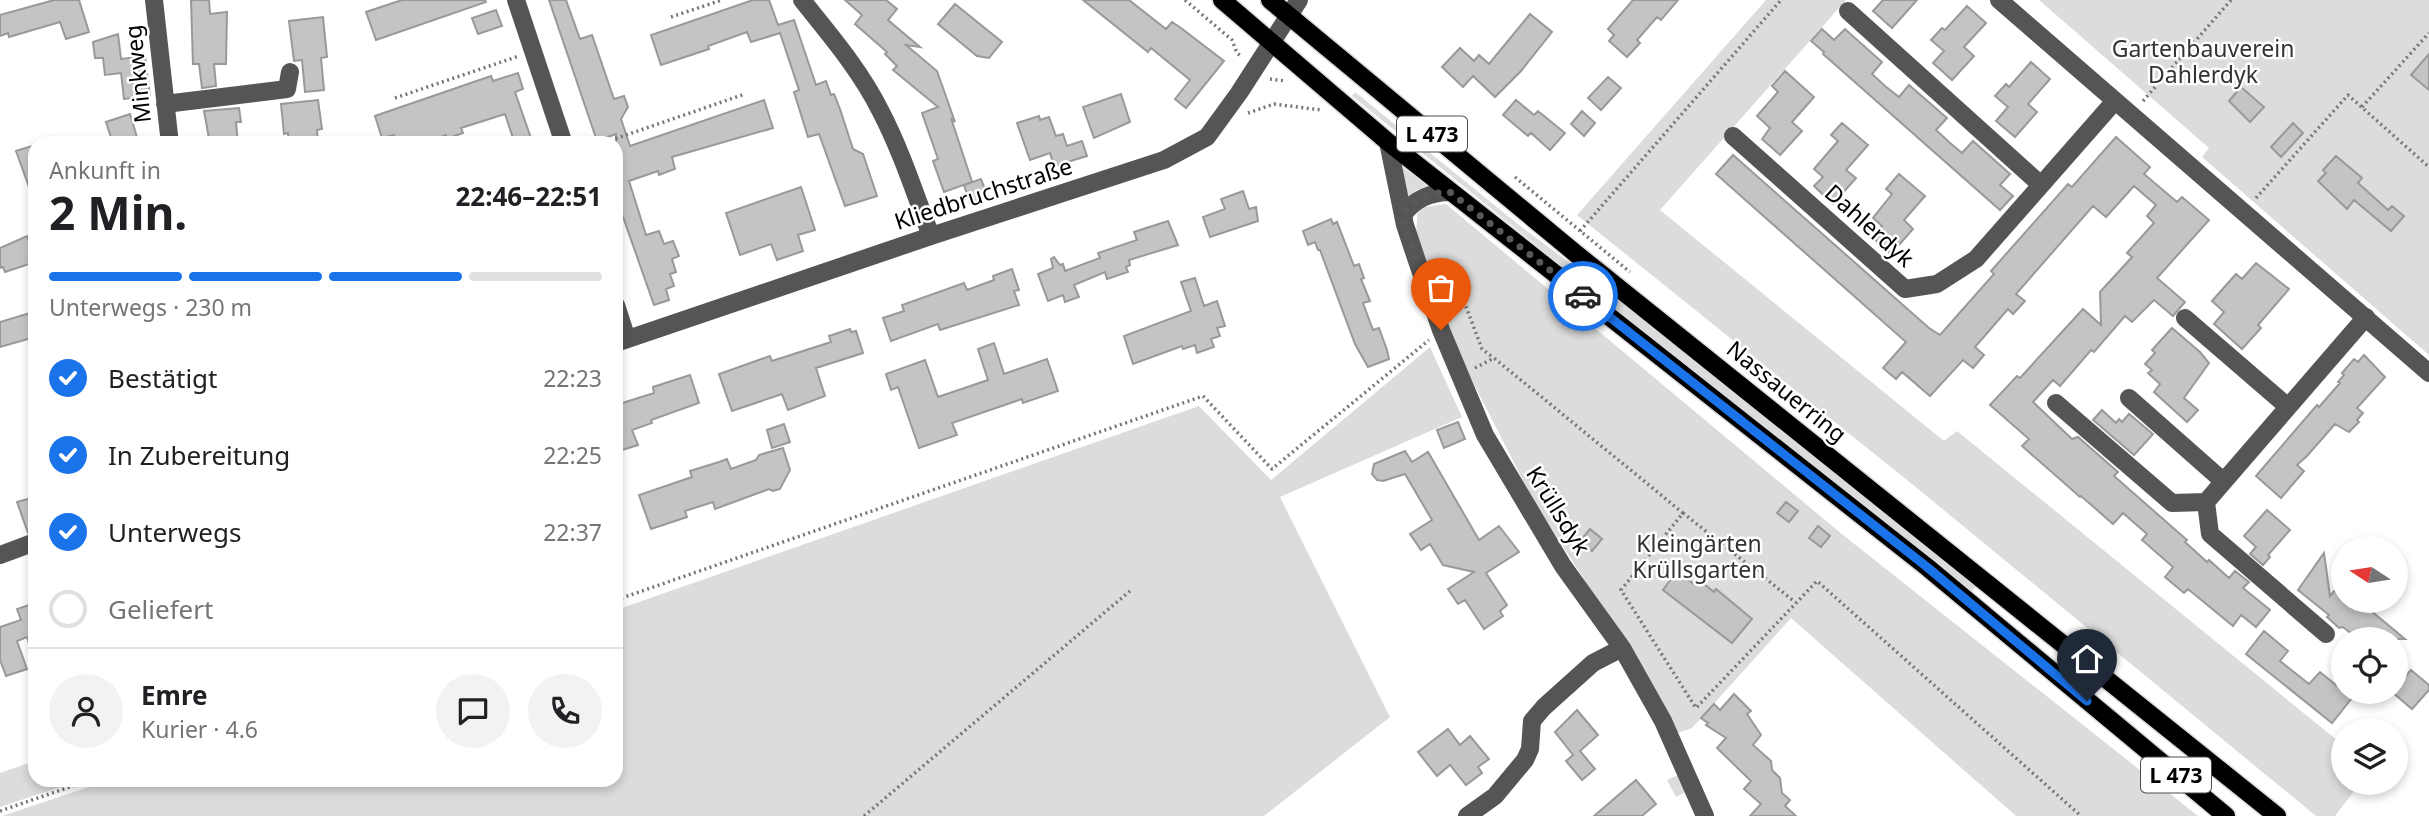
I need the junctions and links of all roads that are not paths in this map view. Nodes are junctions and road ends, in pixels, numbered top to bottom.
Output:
1 (154, 0) edge
2 (516, 0) edge
3 (802, 0) edge
4 (1222, 0) edge
5 (1270, 0) edge
6 (1299, 0) edge
7 (1999, 0) edge
8 (1847, 11) dead end
9 (1289, 16) junction
10 (1272, 43) junction
11 (290, 72) dead end
12 (2114, 102) junction
13 (165, 104) junction
14 (169, 136) edge
15 (561, 136) edge
16 (1733, 136) dead end
17 (1388, 142) junction
18 (2041, 185) junction
19 (1450, 192) junction
20 (1404, 214) junction
21 (931, 236) junction
22 (2366, 317) junction
23 (2185, 318) dead end
24 (623, 341) edge
25 (2429, 373) edge
26 (2129, 398) dead end
27 (2056, 403) dead end
28 (2288, 407) junction
29 (2223, 481) junction
30 (2206, 502) junction
31 (28, 545) edge
32 (0, 555) edge
33 (2326, 634) dead end
34 (1622, 648) junction
35 (1699, 813) edge
36 (1467, 816) edge
37 (2225, 816) edge
38 (2277, 816) edge

1 - 13 street, Minkweg
2 - 15 street
3 - 21 street
4 - 10 main road, L 473
5 - 9 main road, Nassauerring / L 473
6 - 9 street, Kliedbruchstraße
7 - 12 street
8 - 18 street
9 - 10 street, Kliedbruchstraße
9 - 38 main road, Nassauerring / L 473
10 - 17 main road, L 473
10 - 21 street, Kliedbruchstraße
11 - 13 street
12 - 18 street, Dahlerdyk
12 - 22 street
13 - 14 street, Minkweg
16 - 18 street, Dahlerdyk
17 - 19 main road, L 473
17 - 20 street, Krüllsdyk
19 - 20 street
19 - 37 main road, L 473
20 - 34 street, Krüllsdyk
21 - 24 street, Kliedbruchstraße
22 - 25 street
22 - 28 street
23 - 28 street
26 - 29 street
27 - 30 street
28 - 29 street
29 - 30 street
30 - 33 street
31 - 32 street
34 - 35 street, Krüllsdyk
34 - 36 street

